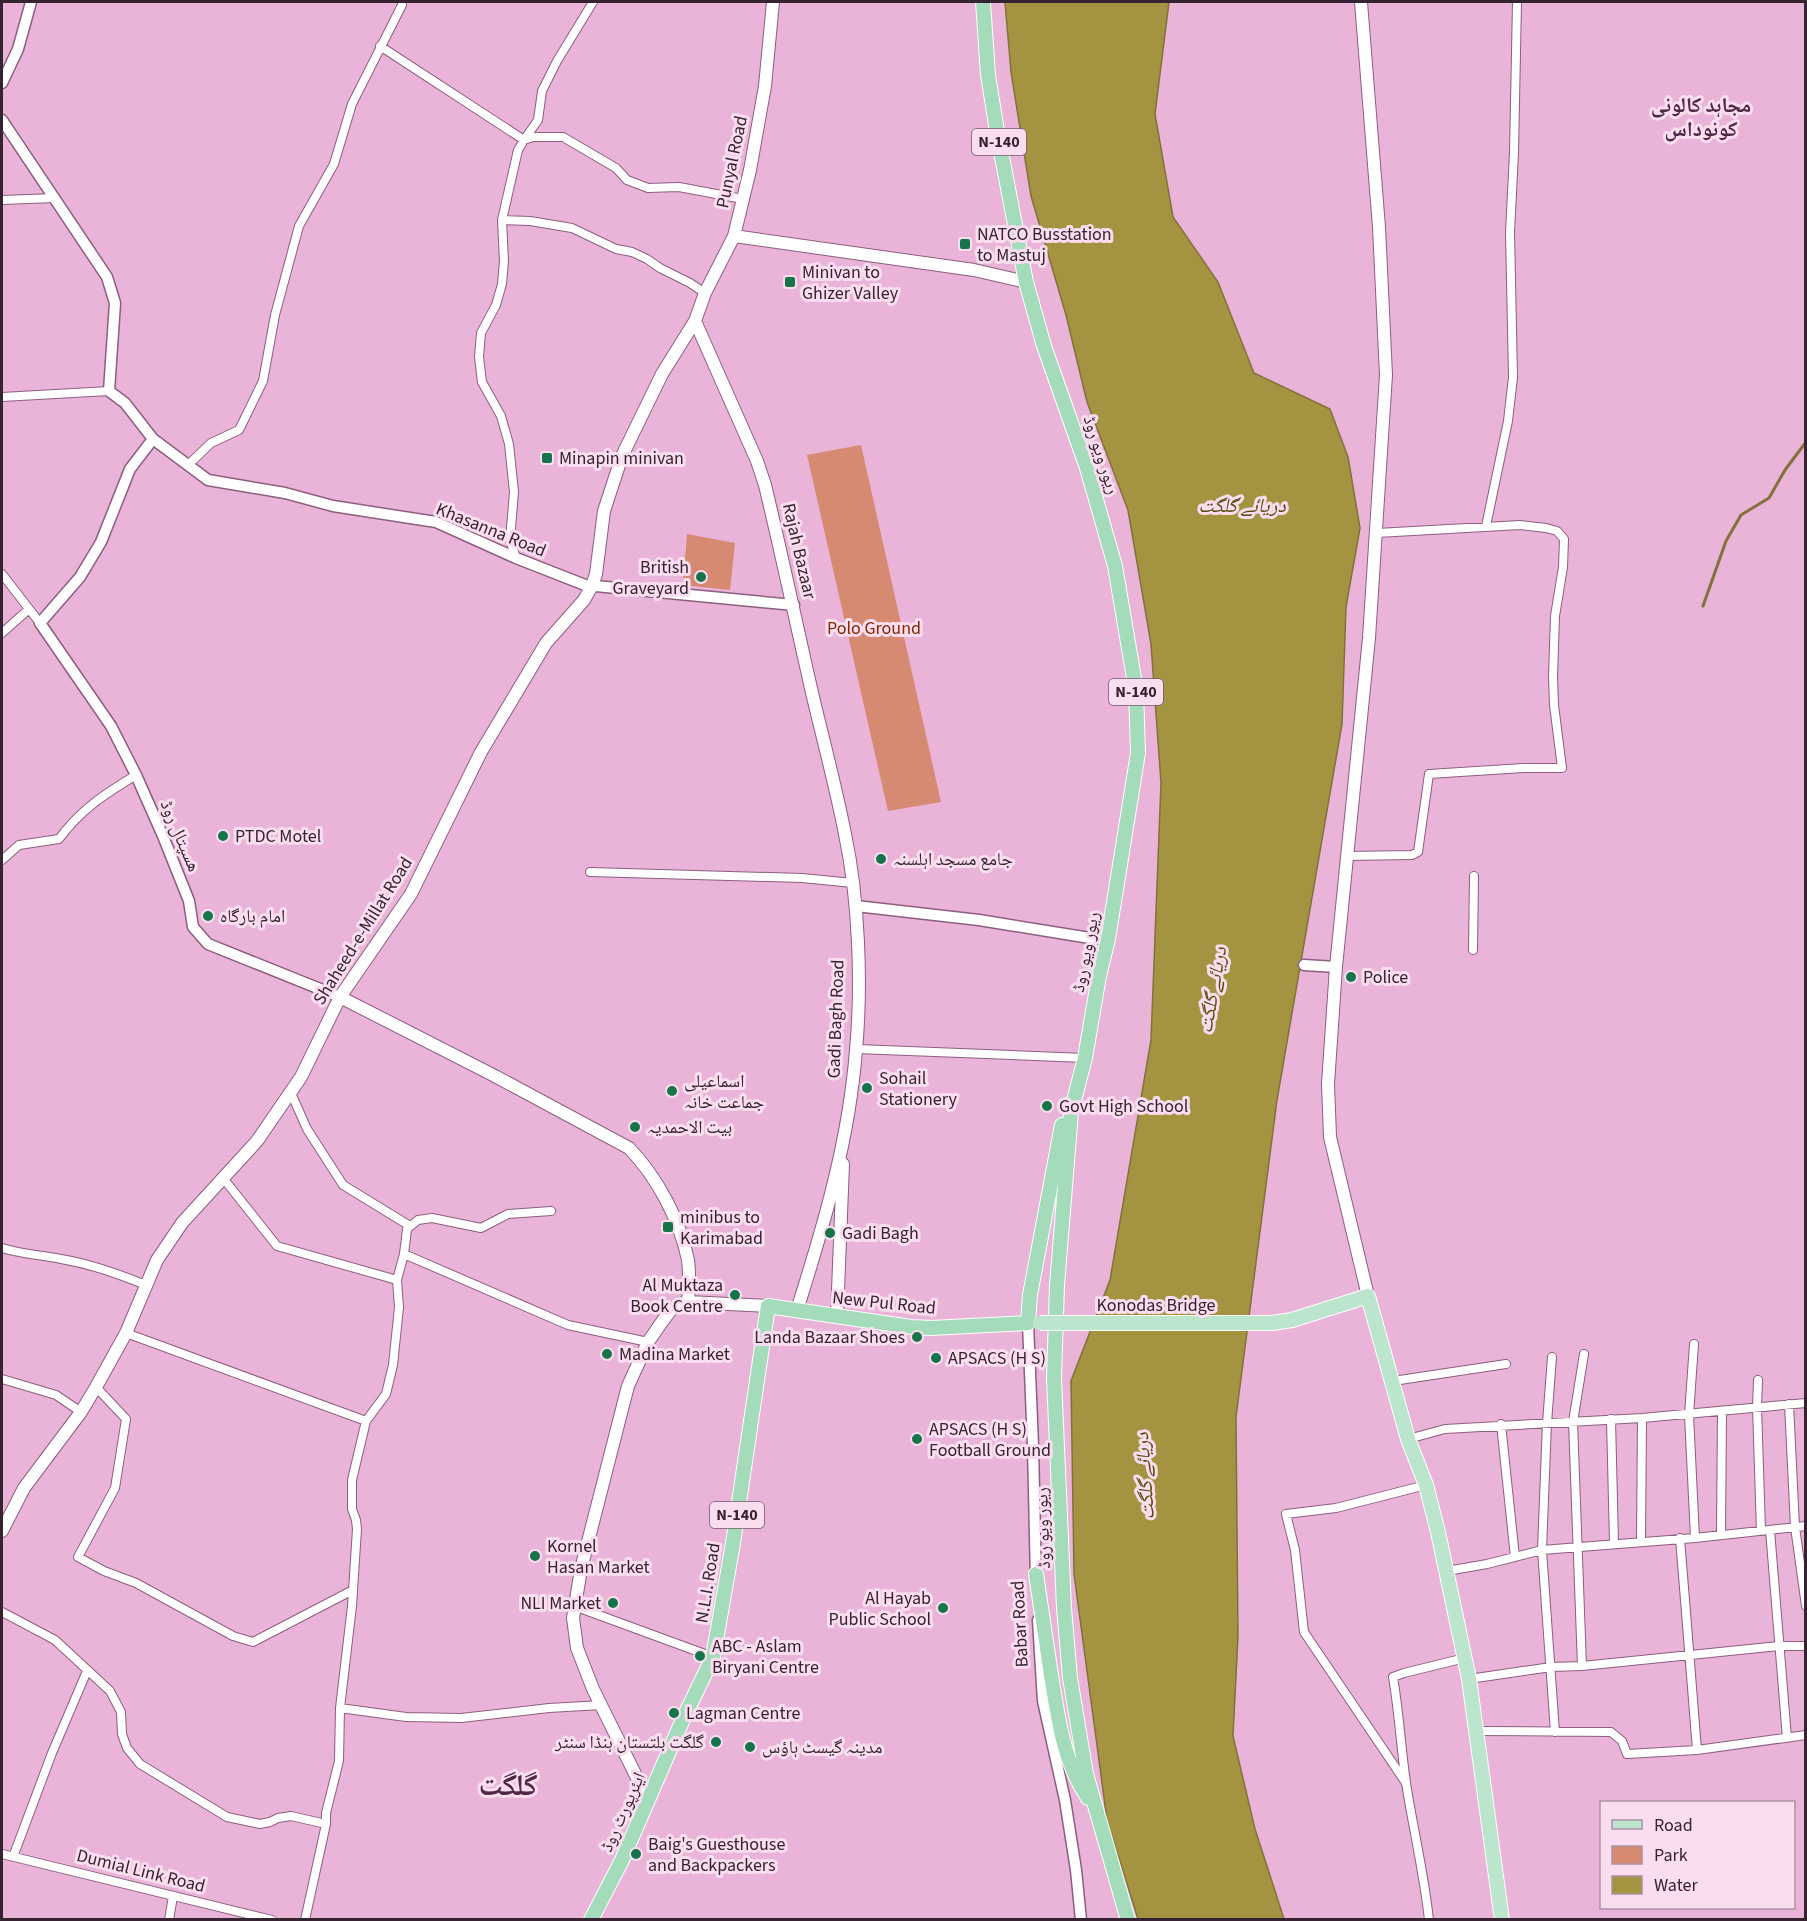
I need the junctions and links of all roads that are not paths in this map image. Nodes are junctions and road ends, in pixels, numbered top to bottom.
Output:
1 (31, 2) edge
2 (593, 2) edge
3 (772, 2) edge
4 (983, 2) edge
5 (1361, 2) edge
6 (1517, 2) edge
7 (402, 5) dead end
8 (380, 46) junction
9 (2, 82) edge
10 (2, 120) edge
11 (524, 140) junction
12 (55, 198) junction
13 (744, 199) junction
14 (2, 200) edge
15 (502, 220) junction
16 (734, 236) junction
17 (1026, 282) junction
18 (705, 293) junction
19 (695, 321) junction
20 (108, 391) junction
21 (2, 397) edge
22 (153, 440) junction
23 (188, 465) junction
24 (1486, 526) junction
25 (1377, 533) junction
26 (516, 558) junction
27 (2, 574) edge
28 (592, 586) junction
29 (794, 605) junction
30 (29, 609) junction
31 (40, 623) junction
32 (2, 633) edge
33 (136, 775) junction
34 (1346, 856) junction
35 (2, 860) edge
36 (590, 873) dead end
37 (1474, 876) dead end
38 (853, 883) junction
39 (856, 906) junction
40 (1096, 939) dead end
41 (1473, 950) dead end
42 (1304, 965) dead end
43 (1336, 967) junction
44 (340, 997) junction
45 (856, 1049) junction
46 (1085, 1058) junction
47 (291, 1093) junction
48 (1071, 1112) junction
49 (845, 1133) junction
50 (223, 1178) junction
51 (552, 1212) dead end
52 (826, 1218) junction
53 (841, 1220) junction
54 (410, 1226) junction
55 (2, 1248) edge
56 (404, 1254) junction
57 (397, 1280) junction
58 (146, 1285) junction
59 (1368, 1296) junction
60 (688, 1302) junction
61 (768, 1306) junction
62 (797, 1310) junction
63 (837, 1316) junction
64 (1034, 1323) junction
65 (126, 1333) junction
66 (648, 1342) junction
67 (1694, 1344) dead end
68 (1584, 1354) dead end
69 (1552, 1357) dead end
70 (1506, 1364) dead end
71 (2, 1379) edge
72 (1758, 1380) dead end
73 (1393, 1381) junction
74 (96, 1387) junction
75 (1806, 1403) edge
76 (1789, 1404) junction
77 (1756, 1407) junction
78 (81, 1412) junction
79 (1722, 1412) junction
80 (1689, 1415) junction
81 (1642, 1418) junction
82 (1611, 1419) junction
83 (366, 1421) junction
84 (1573, 1422) junction
85 (1547, 1423) junction
86 (1501, 1424) junction
87 (1408, 1439) junction
88 (1426, 1485) junction
89 (1806, 1526) edge
90 (1796, 1527) junction
91 (1766, 1530) junction
92 (2, 1531) edge
93 (1721, 1535) junction
94 (1680, 1538) junction
95 (1695, 1538) junction
96 (1641, 1542) junction
97 (1614, 1544) junction
98 (1577, 1548) junction
99 (1542, 1550) junction
100 (1515, 1557) junction
101 (1447, 1571) junction
102 (1036, 1574) junction
103 (353, 1590) junction
104 (574, 1606) junction
105 (1806, 1606) edge
106 (2, 1612) edge
107 (1779, 1646) junction
108 (1806, 1646) edge
109 (1689, 1655) junction
110 (713, 1658) junction
111 (1465, 1658) junction
112 (1582, 1666) junction
113 (1551, 1667) junction
114 (87, 1671) junction
115 (1469, 1679) junction
116 (602, 1705) junction
117 (340, 1708) junction
118 (684, 1717) joint
119 (1476, 1731) junction
120 (1555, 1732) junction
121 (1806, 1736) edge
122 (1787, 1737) junction
123 (1697, 1750) junction
124 (1406, 1783) junction
125 (648, 1800) junction
126 (1094, 1807) junction
127 (326, 1824) junction
128 (2, 1854) edge
129 (13, 1857) junction
130 (173, 1896) junction
131 (169, 1920) edge
132 (272, 1920) edge
133 (305, 1920) edge
134 (591, 1920) edge
135 (1081, 1920) edge
136 (1128, 1920) edge
137 (1429, 1920) edge
138 (1502, 1920) edge

1 - 9 street
2 - 11 street
3 - 13 main road, Punyal Road
4 - 17 highway, ریور ویو روڈ / N-140
5 - 25 main road
6 - 24 street
7 - 8 street
8 - 11 street
8 - 23 street
10 - 12 street
11 - 13 street
11 - 15 street
12 - 14 street
12 - 20 street
13 - 16 main road, Punyal Road
15 - 18 street
15 - 26 street
16 - 17 main road
16 - 18 main road, Punyal Road
17 - 46 highway, ریور ویو روڈ / N-140
18 - 19 main road, Punyal Road
19 - 28 main road, Shaheed-e-Millat Road
19 - 29 main road, Rajah Bazaar
20 - 21 street
20 - 22 street, Khasanna Road
22 - 23 street, Khasanna Road
22 - 31 street
23 - 26 street, Khasanna Road
24 - 25 street
24 - 34 street
25 - 34 main road
26 - 28 street, Khasanna Road
27 - 30 street
28 - 29 street, Khasanna Road
28 - 44 main road, Shaheed-e-Millat Road
29 - 38 main road, Rajah Bazaar
30 - 31 street
30 - 32 street
31 - 33 street, ھسپتال روڈ
33 - 35 street
33 - 44 street, ھسپتال روڈ
34 - 43 main road
36 - 38 street
37 - 41 street
38 - 39 main road, Rajah Bazaar
39 - 40 street
39 - 45 main road, Gadi Bagh Road
42 - 43 street
43 - 59 main road
44 - 47 main road, Shaheed-e-Millat Road
44 - 60 main road
45 - 46 street
45 - 49 main road, Gadi Bagh Road
46 - 48 highway, ریور ویو روڈ / N-140
47 - 50 main road, Shaheed-e-Millat Road
47 - 54 street
48 - 64 highway, N-140
48 - 126 highway, ریور ویو روڈ
49 - 52 main road, Gadi Bagh Road
49 - 53 main road, Gadi Bagh Road
50 - 57 street
50 - 58 main road, Shaheed-e-Millat Road
51 - 54 street
52 - 53 main road
52 - 62 main road, Gadi Bagh Road
53 - 63 main road, Gadi Bagh Road
54 - 56 street
55 - 58 street
56 - 57 street
56 - 66 street
57 - 83 street
58 - 65 main road, Shaheed-e-Millat Road
59 - 64 main road, Konodas Bridge, bridge
59 - 73 main road
60 - 61 main road
60 - 66 main road
61 - 62 highway
61 - 110 highway, N.L.I. Road / N-140
62 - 63 highway, New Pul Road
63 - 64 highway, New Pul Road
64 - 102 street, Babar Road
65 - 74 main road, Shaheed-e-Millat Road
65 - 83 street
66 - 104 main road
67 - 80 street
68 - 84 street
69 - 85 street
70 - 73 street
71 - 78 street
72 - 77 street
73 - 87 main road
74 - 78 main road, Shaheed-e-Millat Road
74 - 103 street
75 - 76 street
76 - 77 street
76 - 90 street
77 - 79 street
77 - 91 street
78 - 92 main road, Shaheed-e-Millat Road
79 - 80 street
79 - 93 street
80 - 81 street
80 - 95 street
81 - 82 street
81 - 96 street
82 - 84 street
82 - 97 street
83 - 103 street
84 - 85 street
84 - 98 street
85 - 86 street
85 - 99 street
86 - 87 street
86 - 100 street
87 - 88 main road
88 - 101 main road
88 - 124 street
89 - 90 street
90 - 91 street
90 - 105 street
91 - 93 street
91 - 107 street
93 - 95 street
94 - 95 street
94 - 96 street
94 - 109 street
96 - 97 street
97 - 98 street
98 - 99 street
98 - 112 street
99 - 100 street
99 - 113 street
100 - 101 street
101 - 111 main road
102 - 126 highway
102 - 135 street, Babar Road
103 - 117 street
104 - 110 street
104 - 116 main road
106 - 114 street
107 - 108 street
107 - 109 street
107 - 122 street
109 - 112 street
109 - 123 street
110 - 118 highway, N.L.I. Road / N-140
111 - 115 main road
111 - 124 street
112 - 113 street
113 - 115 street
113 - 120 street
114 - 127 street
114 - 129 street
115 - 119 main road
116 - 117 street
116 - 125 main road
117 - 127 street
118 - 125 highway, ایئرپورٹ روڈ / N-140
119 - 120 street
119 - 138 main road
120 - 123 street
121 - 122 street
122 - 123 street
124 - 137 street
125 - 134 highway, ایئرپورٹ روڈ / N-140
126 - 136 highway, ریور ویو روڈ
127 - 133 street
128 - 129 street, Dumial Link Road
129 - 130 street, Dumial Link Road
130 - 131 street
130 - 132 street, Dumial Link Road

